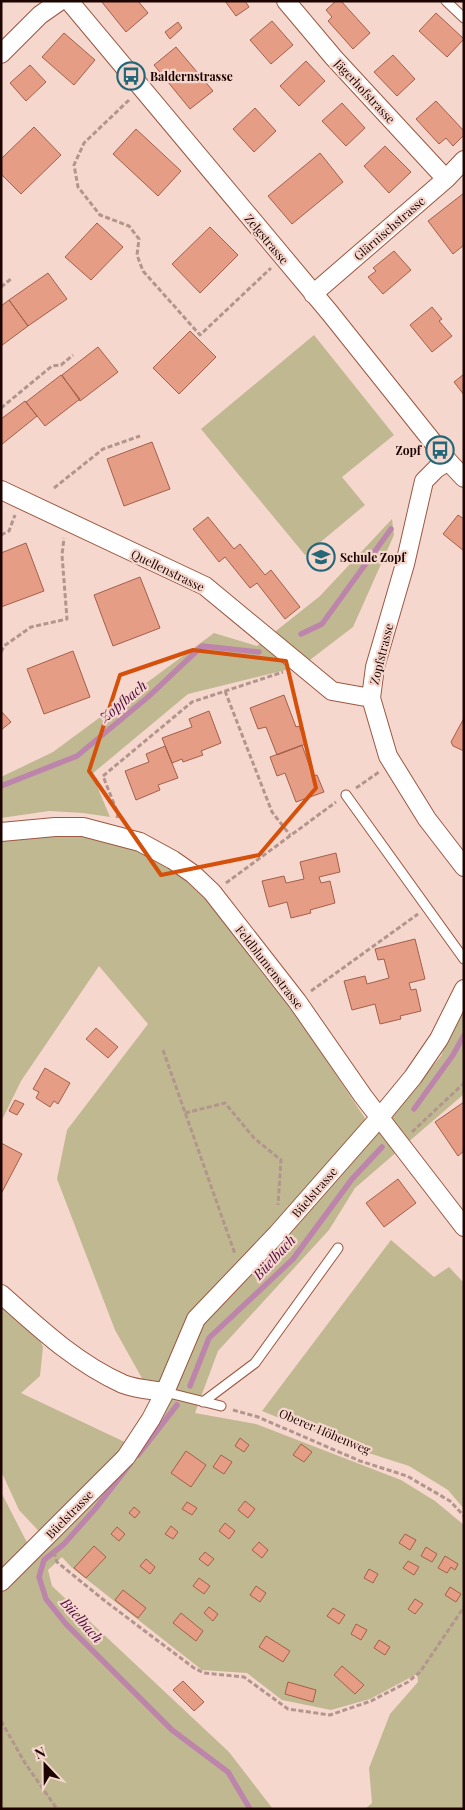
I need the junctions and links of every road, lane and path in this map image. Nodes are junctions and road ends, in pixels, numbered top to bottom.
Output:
1 (60, 1) edge
2 (69, 1) edge
3 (286, 1) edge
4 (446, 1) edge
5 (464, 18) edge
6 (1, 54) edge
7 (131, 98) dead end
8 (464, 160) edge
9 (446, 179) junction
10 (272, 268) dead end
11 (12, 278) dead end
12 (1, 287) edge
13 (313, 294) junction
14 (73, 355) dead end
15 (2, 405) edge
16 (140, 436) dead end
17 (448, 461) junction
18 (464, 478) edge
19 (54, 488) dead end
20 (1, 490) edge
21 (20, 500) junction
22 (65, 521) junction
23 (1, 535) edge
24 (3, 645) edge
25 (1, 652) edge
26 (302, 666) junction
27 (225, 691) junction
28 (371, 698) junction
29 (392, 763) junction
30 (346, 795) junction
31 (118, 814) dead end
32 (1, 832) edge
33 (290, 835) junction
34 (464, 867) edge
35 (222, 886) dead end
36 (426, 908) junction
37 (464, 960) edge
38 (464, 989) edge
39 (304, 996) dead end
40 (162, 1050) dead end
41 (464, 1083) edge
42 (185, 1113) junction
43 (380, 1117) junction
44 (408, 1136) dead end
45 (278, 1206) dead end
46 (464, 1228) edge
47 (338, 1248) dead end
48 (241, 1272) junction
49 (1, 1294) edge
50 (165, 1392) junction
51 (203, 1402) junction
52 (221, 1406) joint
53 (464, 1516) edge
54 (56, 1557) dead end
55 (1, 1582) edge
56 (464, 1607) edge
57 (1, 1721) edge
58 (57, 1809) edge

1 - 6 street
2 - 13 street, Zelgstrasse
3 - 9 street, Jägerhofstrasse
4 - 5 lane
7 - 10 path
8 - 9 street, Glärnischstrasse
9 - 13 street, Glärnischstrasse
11 - 12 path
13 - 17 street, Zelgstrasse
14 - 15 path
16 - 19 path
17 - 18 street, Zelgstrasse
17 - 28 street, Zopfstrasse
20 - 21 street, Quellenstrasse
21 - 22 street, Quellenstrasse
21 - 23 path
22 - 24 path
22 - 26 street, Quellenstrasse
24 - 25 path
26 - 27 path
26 - 28 street, Quellenstrasse
27 - 31 path
27 - 33 path
28 - 29 street, Zopfstrasse
29 - 30 path
29 - 34 street, Zopfstrasse
30 - 33 path
30 - 36 lane
32 - 43 street, Feldblumenstrasse
33 - 35 path
36 - 37 lane
36 - 39 path
38 - 43 street, Büelstrasse
40 - 42 path
41 - 44 path
42 - 45 path
42 - 48 path
43 - 46 street, Feldblumenstrasse
43 - 48 street, Büelstrasse
47 - 51 lane
48 - 50 street, Büelstrasse
49 - 50 street
50 - 51 lane
50 - 55 street, Büelstrasse
51 - 52 lane
52 - 53 path, Oberer Höhenweg
54 - 56 path
57 - 58 path

